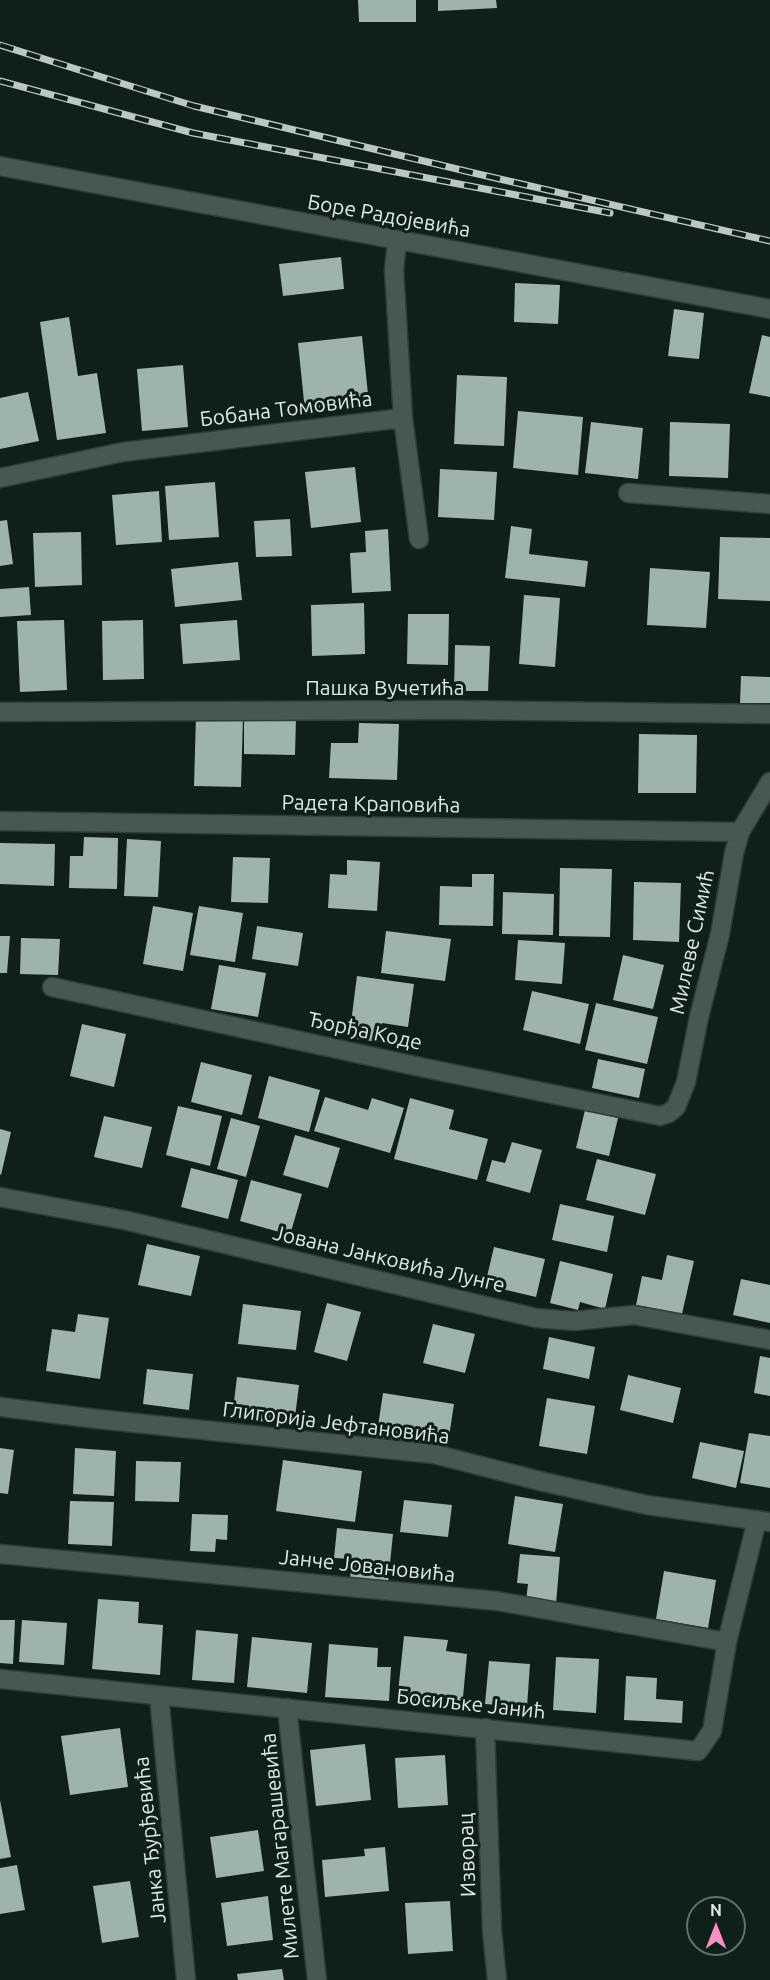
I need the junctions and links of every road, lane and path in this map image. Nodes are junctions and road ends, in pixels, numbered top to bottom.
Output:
1 (0, 166) edge
2 (397, 241) junction
3 (770, 309) edge
4 (403, 418) junction
5 (0, 478) edge
6 (628, 494) dead end
7 (770, 504) edge
8 (419, 539) dead end
9 (0, 712) edge
10 (770, 714) edge
11 (770, 782) edge
12 (0, 821) edge
13 (740, 832) junction
14 (52, 987) dead end
15 (669, 1113) joint
16 (0, 1197) edge
17 (770, 1340) edge
18 (0, 1407) edge
19 (763, 1521) edge
20 (0, 1554) edge
21 (727, 1642) junction
22 (0, 1679) edge
23 (159, 1696) junction
24 (287, 1708) junction
25 (485, 1728) junction
26 (186, 1980) edge
27 (317, 1980) edge
28 (497, 1980) edge

1 - 2 street, Боре Радојевића
2 - 3 street, Боре Радојевића
2 - 4 street, Бобана Томовића
4 - 5 street, Бобана Томовића
4 - 8 street
6 - 7 street
9 - 10 street, Пашка Вучетића
11 - 13 street, Милеве Симић
12 - 13 street, Радета Краповића
13 - 15 street, Милеве Симић
14 - 15 street, Ђорђа Коде
16 - 17 street, Јована Јанковића Лунге
18 - 19 street, Глигорија Јефтановића
19 - 21 street, Босиљке Јанић
20 - 21 street, Јанче Јовановића
21 - 25 street, Босиљке Јанић
22 - 23 street, Босиљке Јанић
23 - 24 street, Босиљке Јанић
23 - 26 street, Јанка Ђурђевића
24 - 25 street, Босиљке Јанић
24 - 27 street, Милете Магарашевића
25 - 28 street, Изворац

